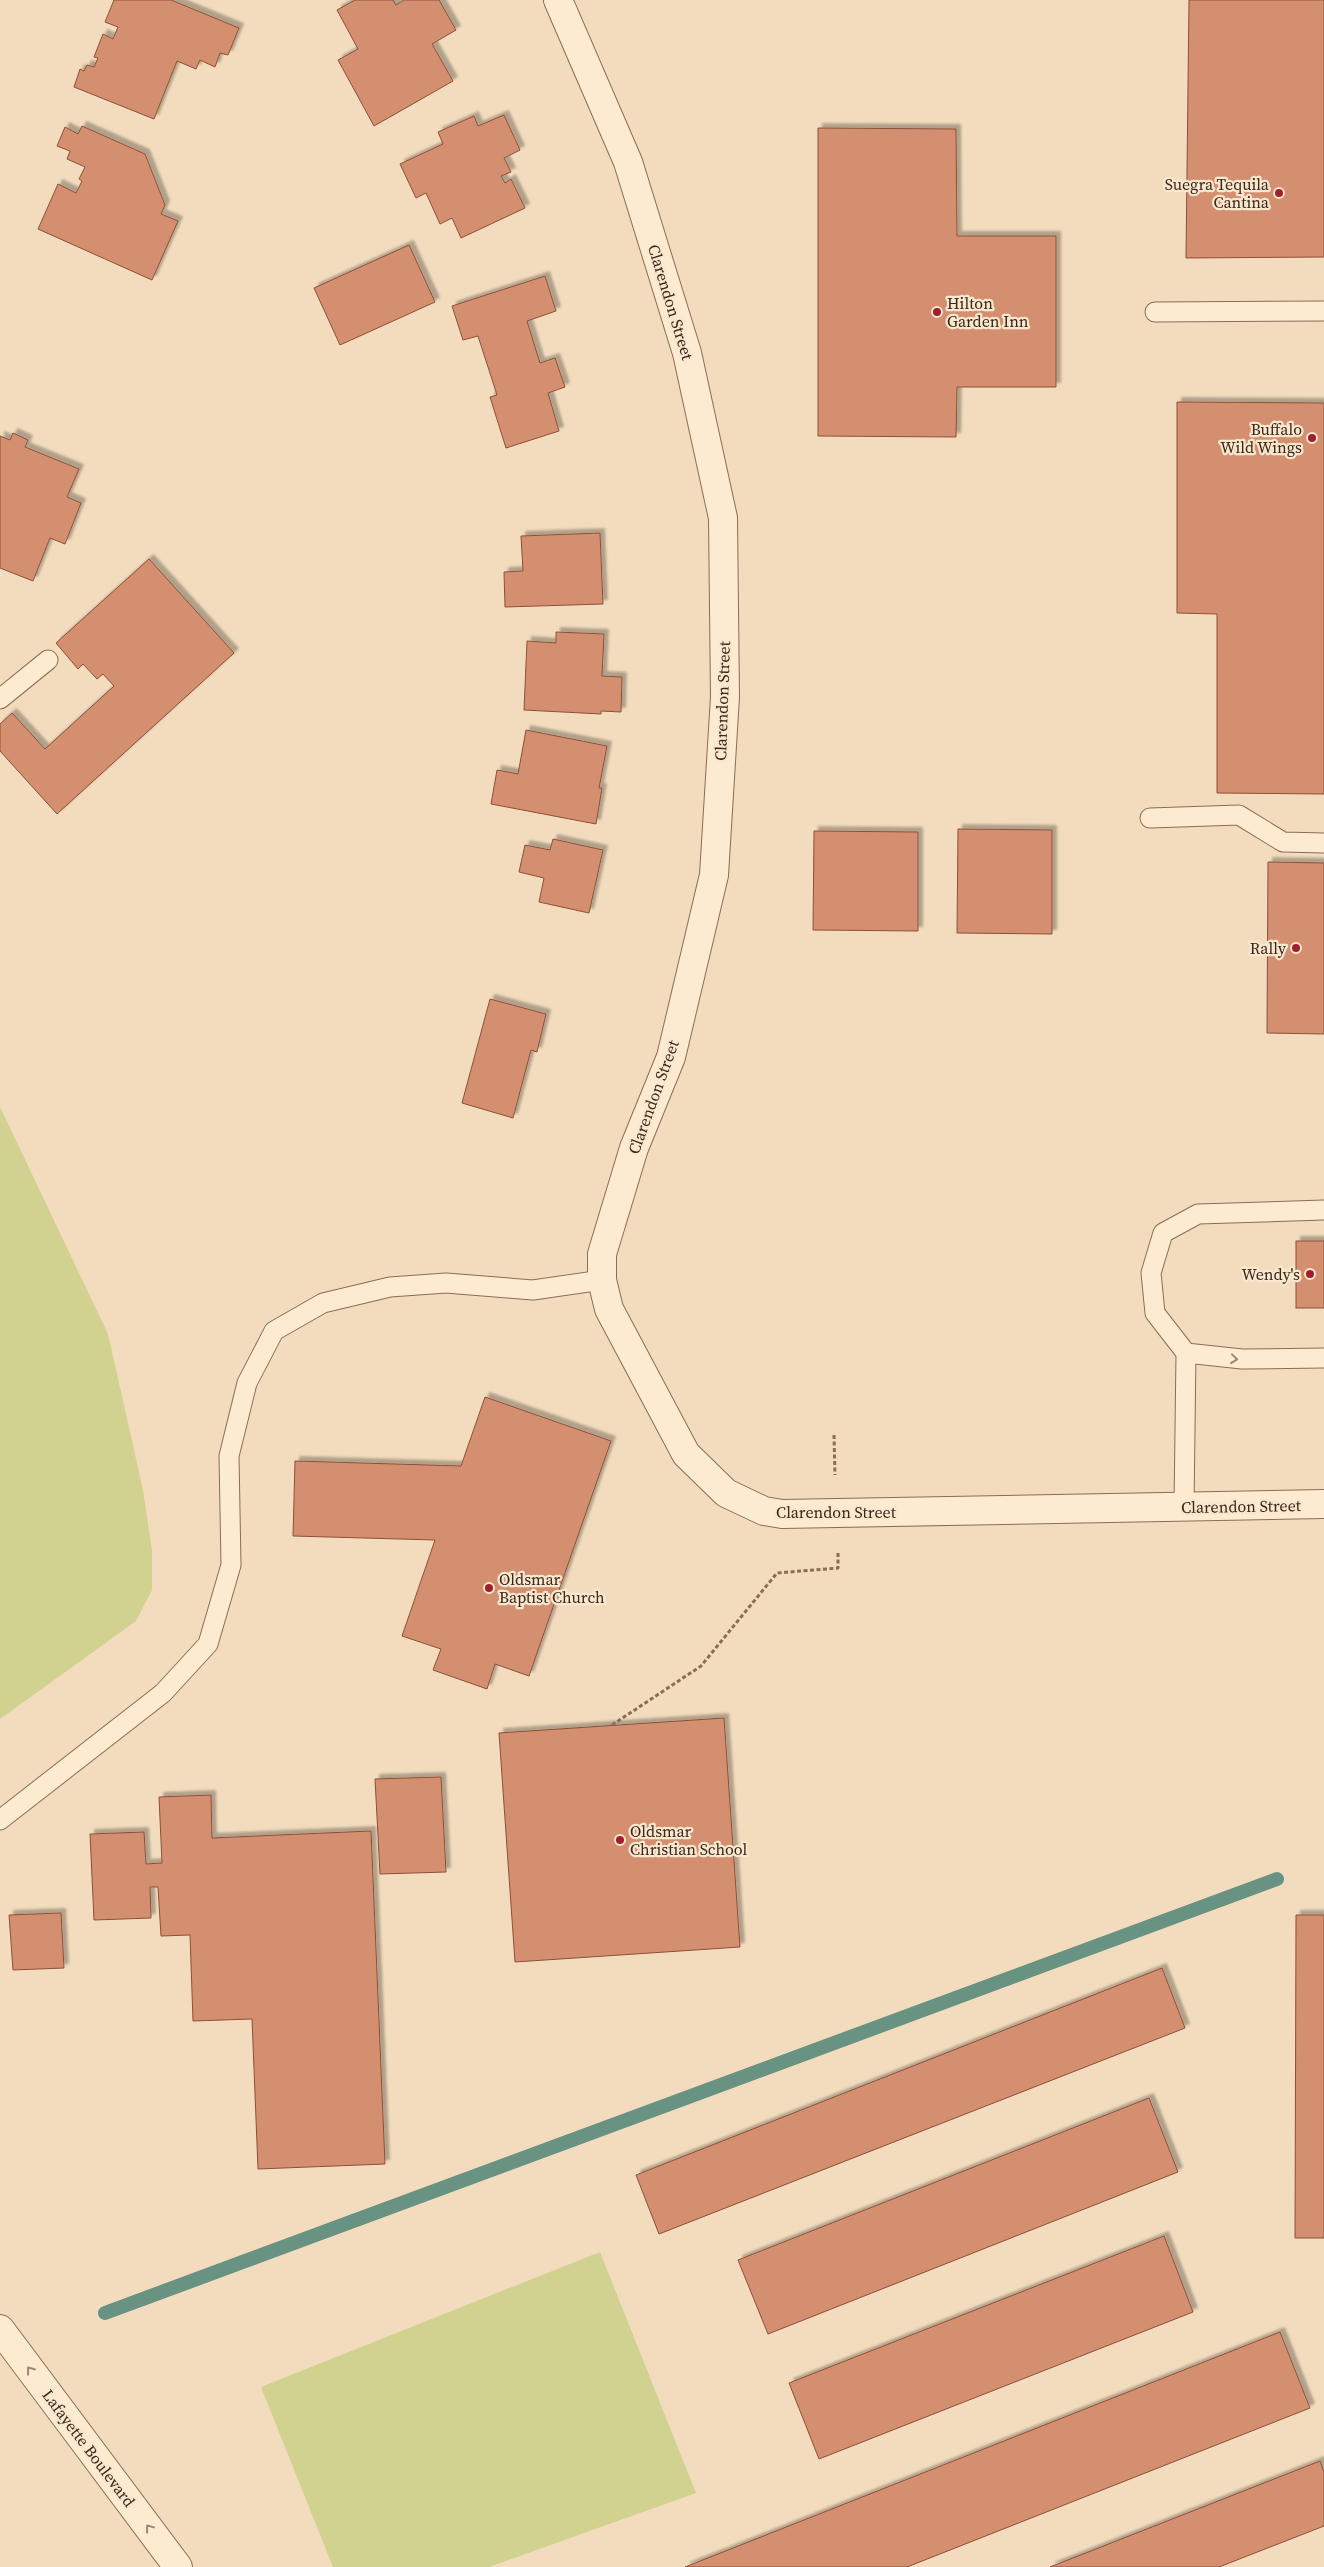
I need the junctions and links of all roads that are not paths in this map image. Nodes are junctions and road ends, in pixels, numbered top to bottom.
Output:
1 (558, 0) edge
2 (1324, 311) edge
3 (1155, 312) dead end
4 (48, 660) dead end
5 (0, 699) edge
6 (1150, 818) dead end
7 (1324, 843) edge
8 (1324, 1210) edge
9 (602, 1280) junction
10 (1186, 1353) junction
11 (1324, 1358) edge
12 (1324, 1504) edge
13 (1184, 1507) junction
14 (0, 1820) edge
15 (0, 2329) edge
16 (178, 2567) edge

1 - 9 street, Clarendon Street
2 - 3 lane
4 - 5 lane
6 - 7 lane
8 - 10 lane
9 - 13 street, Clarendon Street
9 - 14 lane
10 -> 11 lane
10 - 13 lane
12 - 13 street, Clarendon Street
16 -> 15 street, Lafayette Boulevard

